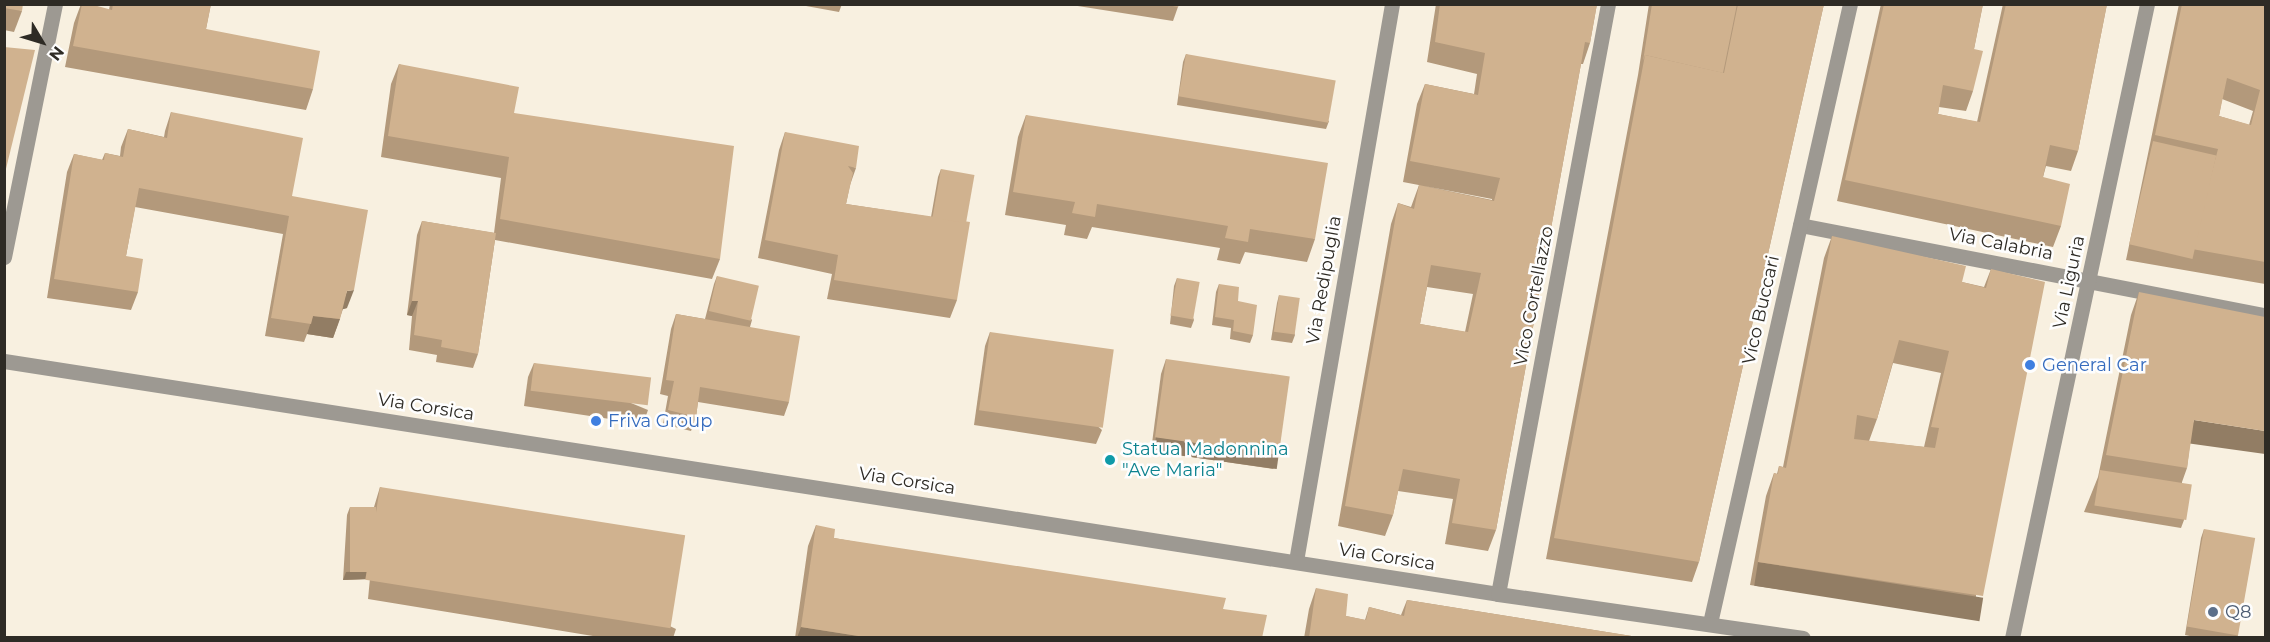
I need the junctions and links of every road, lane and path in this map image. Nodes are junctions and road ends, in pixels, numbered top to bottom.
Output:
1 (55, 4) edge
2 (1392, 4) edge
3 (1608, 4) edge
4 (1850, 4) edge
5 (2147, 4) edge
6 (1800, 225) junction
7 (4, 257) edge
8 (2089, 282) junction
9 (2265, 316) edge
10 (4, 361) edge
11 (1296, 561) junction
12 (1498, 594) junction
13 (1710, 623) junction
14 (1803, 638) edge
15 (2012, 638) edge

1 - 7 street
2 - 11 street, Via Redipuglia
3 - 12 street, Vico Cortellazzo
4 - 6 street, Vico Buccari
5 - 8 street, Via Liguria
6 - 8 street, Via Calabria
6 - 13 street, Vico Buccari
8 - 9 street, Via Calabria
8 - 15 street, Via Liguria
10 - 11 street, Via Corsica
11 - 12 street, Via Corsica
12 - 13 street, Via Corsica
13 - 14 street, Via Corsica

